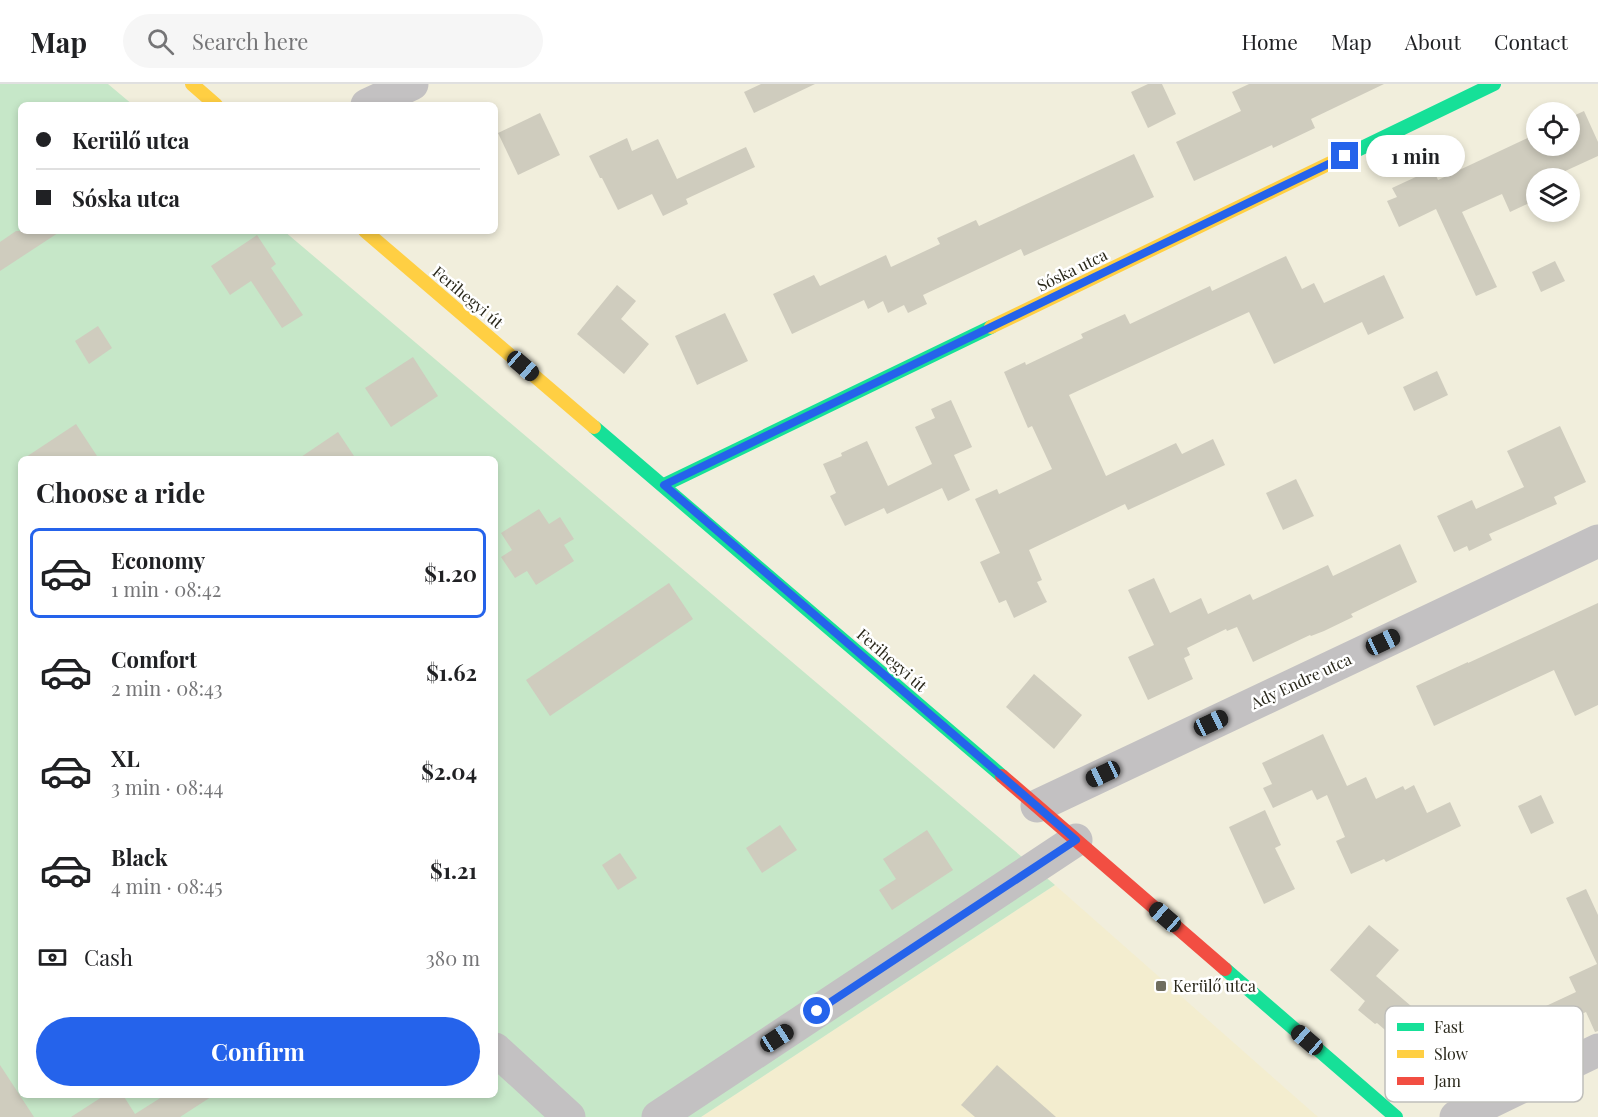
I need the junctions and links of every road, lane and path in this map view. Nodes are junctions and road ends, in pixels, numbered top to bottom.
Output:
1 (192, 84) edge
2 (412, 84) edge
3 (1494, 84) edge
4 (213, 102) edge
5 (373, 102) edge
6 (369, 234) edge
7 (664, 485) junction
8 (1598, 541) edge
9 (1037, 806) junction
10 (1076, 840) junction
11 (1598, 1050) edge
12 (498, 1052) edge
13 (1583, 1057) edge
14 (1490, 1102) edge
15 (569, 1117) edge
16 (658, 1117) edge
17 (1396, 1117) edge
18 (1456, 1117) edge

1 - 4 main road
2 - 5 street
3 - 7 main road, Sóska utca
6 - 7 main road, Ferihegyi út
7 - 9 main road, Ferihegyi út
8 - 9 street, Ady Endre utca
9 - 10 main road, Ferihegyi út
10 - 16 street
10 - 17 main road, Ferihegyi út
11 - 13 street
12 - 15 street
14 - 18 street

